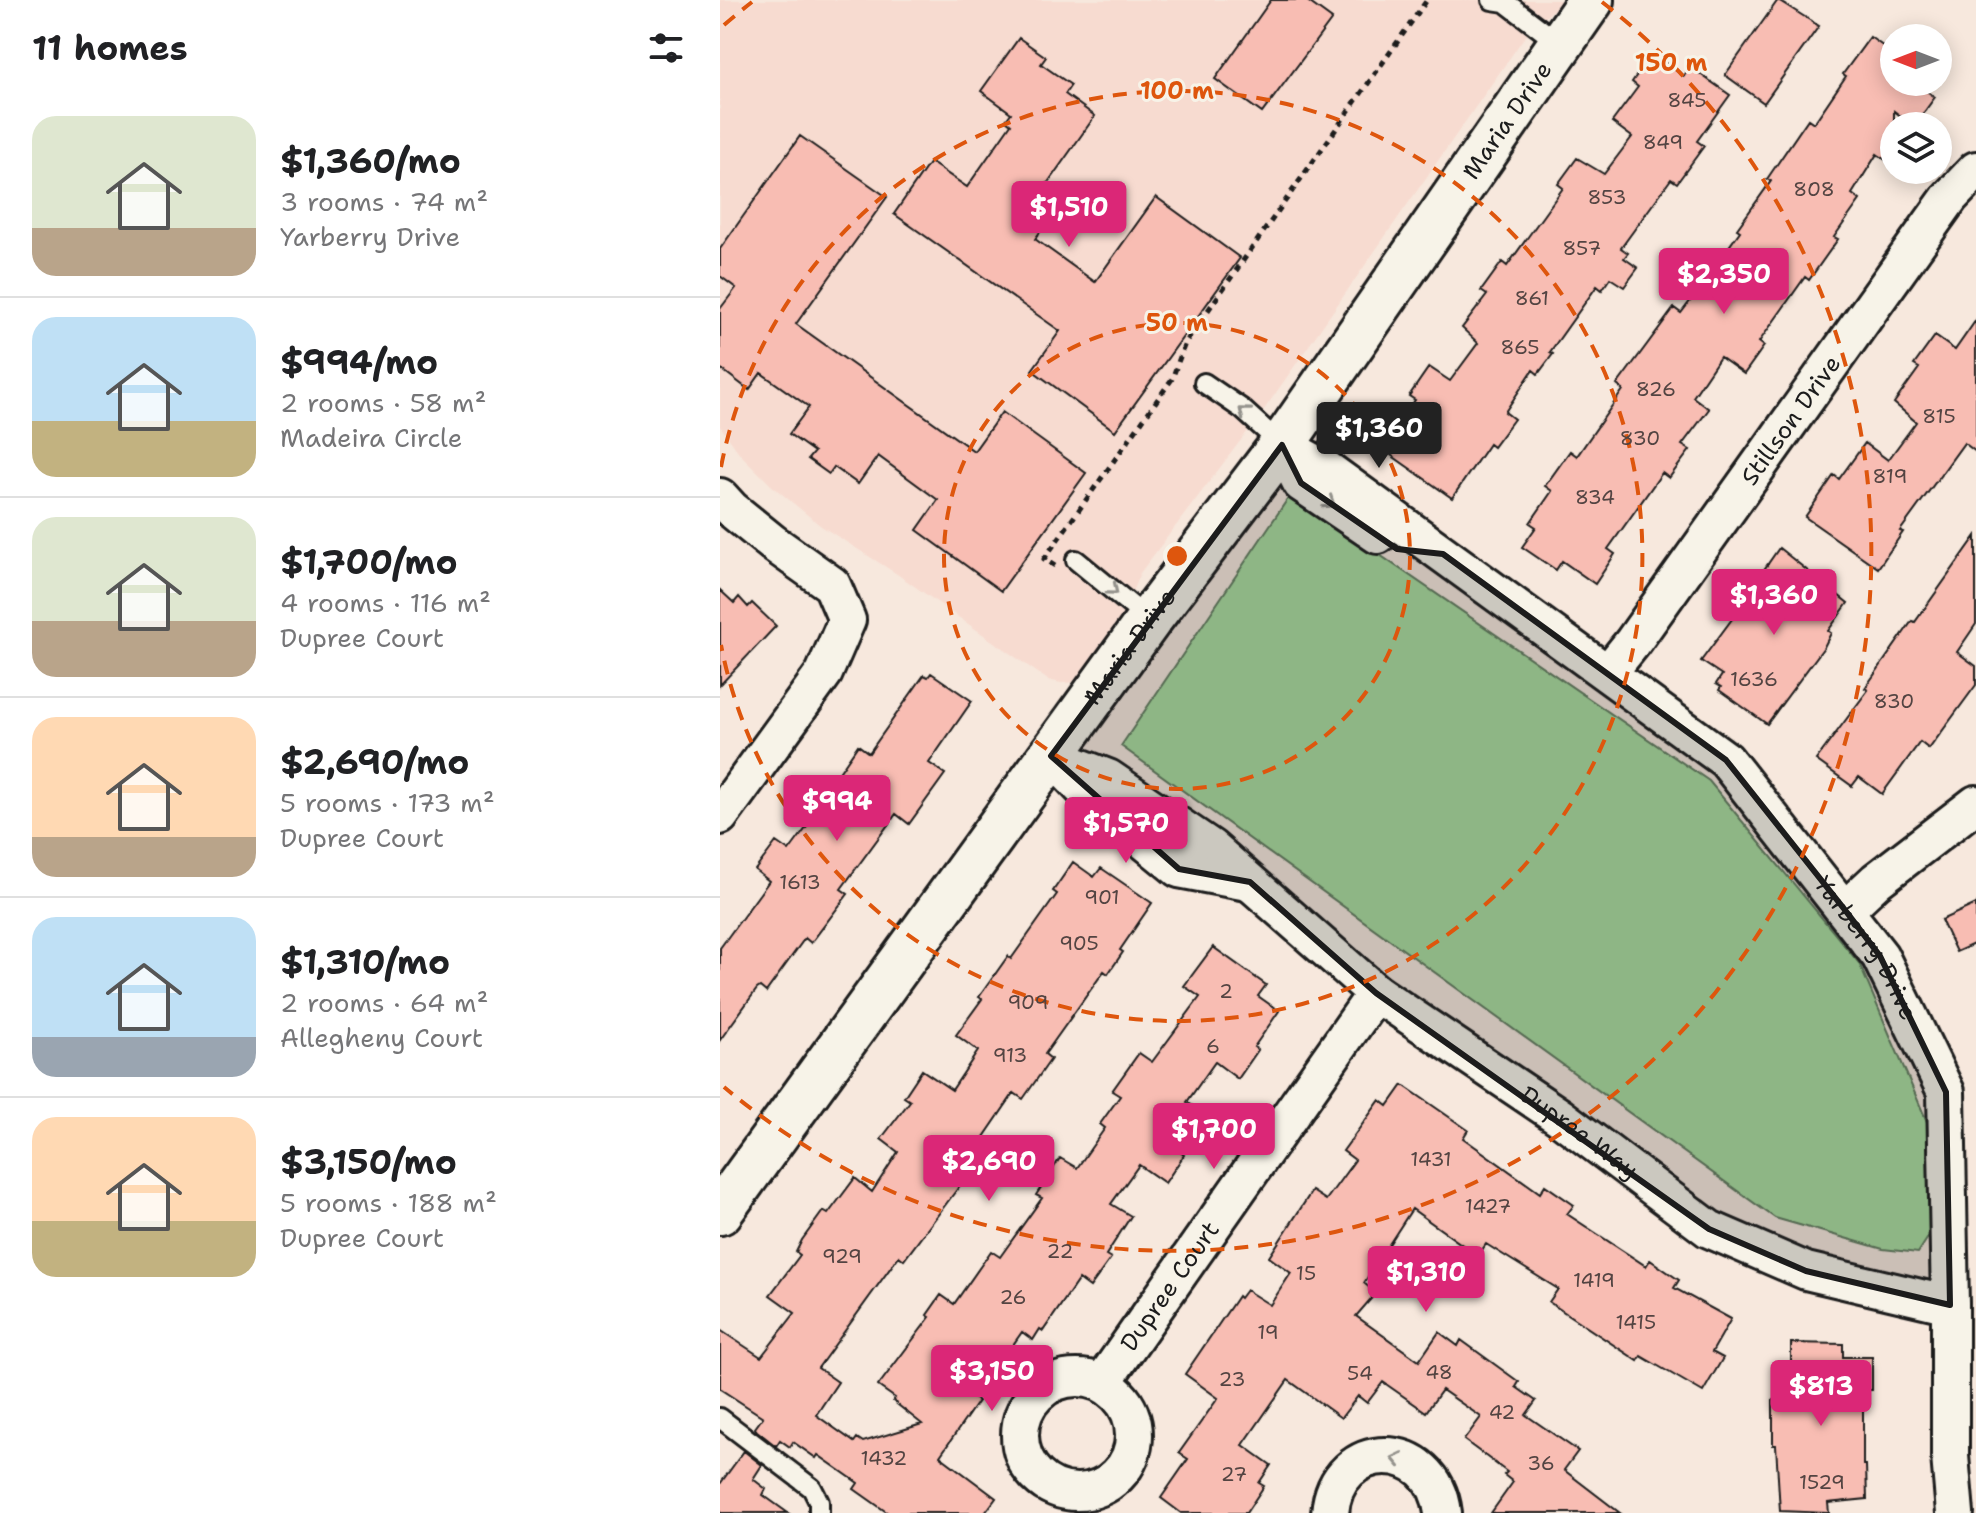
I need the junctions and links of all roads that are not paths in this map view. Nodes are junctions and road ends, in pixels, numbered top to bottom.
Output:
1 (1492, 0) edge
2 (1591, 0) edge
3 (1560, 44) junction
4 (1976, 170) edge
5 (1204, 383) dead end
6 (1282, 445) junction
7 (720, 497) edge
8 (1076, 560) dead end
9 (1149, 620) junction
10 (1608, 673) junction
11 (1051, 756) junction
12 (1976, 804) edge
13 (720, 816) edge
14 (1845, 910) junction
15 (1376, 993) junction
16 (1961, 1090) edge
17 (720, 1212) edge
18 (1950, 1305) junction
19 (1102, 1383) dead end
20 (720, 1418) edge
21 (819, 1513) edge
22 (1330, 1513) edge
23 (1443, 1513) edge
24 (1955, 1513) edge

1 - 3 lane
2 - 3 street, Maria Drive
3 - 6 street, Maria Drive
4 - 10 street, Stillson Drive
6 -> 5 lane
6 - 9 street, Maria Drive
6 - 10 street, Yarberry Drive
7 - 13 street
8 -> 9 lane
9 - 11 street, Maria Drive
10 - 14 street, Yarberry Drive
11 - 15 street, Dupree Way
11 - 17 street, Maria Drive
12 - 14 street
14 - 16 street, Yarberry Drive
15 - 18 street, Dupree Way
15 - 19 street, Dupree Court
16 - 18 street, Yarberry Drive
18 - 24 street, Yarberry Drive
20 - 21 lane
23 -> 22 street

